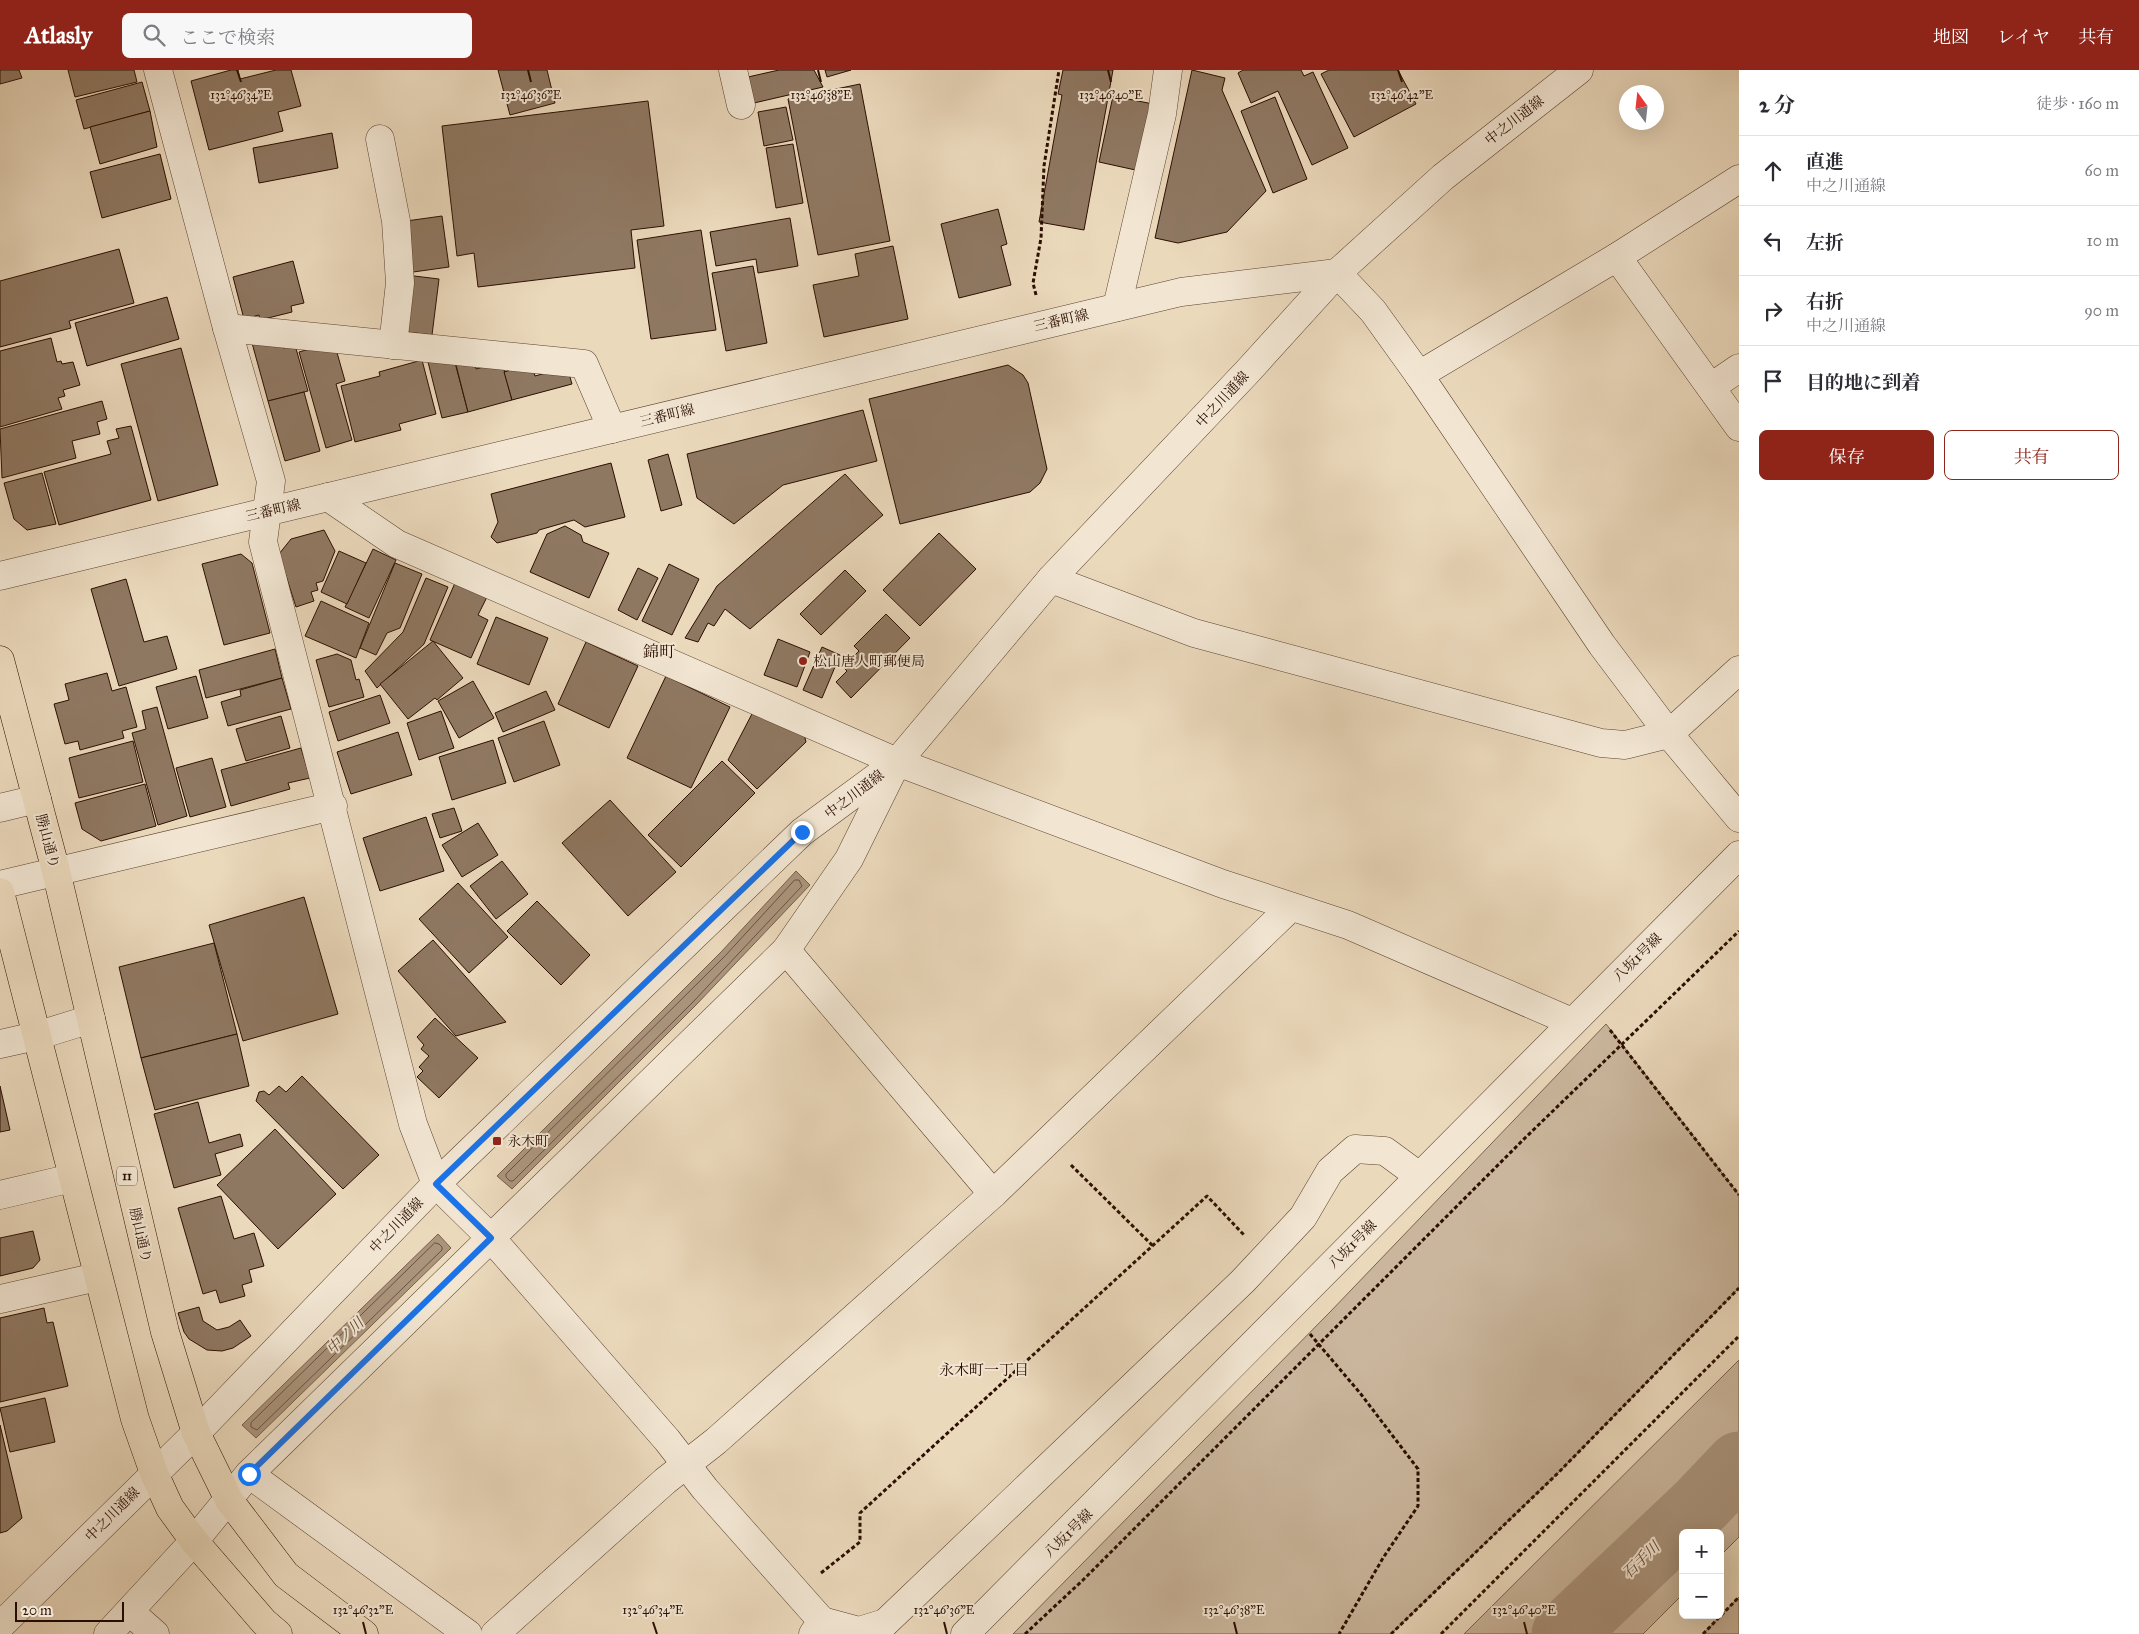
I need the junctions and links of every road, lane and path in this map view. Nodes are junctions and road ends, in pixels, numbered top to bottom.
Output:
1 (158, 70) edge
2 (734, 70) edge
3 (1059, 70) edge
4 (1168, 70) edge
5 (1579, 70) edge
6 (742, 105) dead end
7 (380, 139) dead end
8 (1739, 179) edge
9 (1617, 257) junction
10 (1337, 273) junction
11 (1117, 307) junction
12 (1043, 324) junction
13 (227, 328) junction
14 (393, 345) junction
15 (1739, 368) edge
16 (1419, 374) junction
17 (1712, 387) junction
18 (1739, 427) edge
19 (612, 429) junction
20 (328, 497) junction
21 (267, 510) junction
22 (0, 576) edge
23 (1051, 579) junction
24 (0, 660) edge
25 (1739, 670) edge
26 (1669, 734) junction
27 (897, 762) junction
28 (37, 799) junction
29 (333, 806) junction
30 (0, 808) edge
31 (1739, 818) edge
32 (1739, 855) edge
33 (56, 871) junction
34 (0, 885) edge
35 (0, 892) edge
36 (1291, 906) junction
37 (1739, 931) edge
38 (786, 950) junction
39 (90, 1019) junction
40 (1572, 1022) junction
41 (1606, 1024) dead end
42 (36, 1036) junction
43 (0, 1044) edge
44 (1621, 1045) junction
45 (1047, 1142) junction
46 (1419, 1176) junction
47 (72, 1178) junction
48 (436, 1184) junction
49 (993, 1194) junction
50 (0, 1195) edge
51 (1739, 1195) edge
52 (491, 1238) junction
53 (1153, 1246) junction
54 (1265, 1257) junction
55 (97, 1277) junction
56 (1739, 1288) edge
57 (0, 1299) edge
58 (1316, 1326) dead end
59 (1739, 1336) edge
60 (1319, 1344) junction
61 (196, 1433) junction
62 (686, 1465) junction
63 (154, 1473) junction
64 (249, 1474) junction
65 (229, 1500) junction
66 (194, 1541) junction
67 (797, 1592) junction
68 (1739, 1596) edge
69 (130, 1612) junction
70 (0, 1626) edge
71 (818, 1628) edge
72 (108, 1634) edge
73 (155, 1634) edge
74 (278, 1634) edge
75 (364, 1634) edge
76 (468, 1634) edge
77 (495, 1634) edge
78 (965, 1634) edge
79 (1025, 1634) edge
80 (1339, 1634) edge
81 (1390, 1634) edge
82 (1441, 1634) edge
83 (1703, 1634) edge

1 - 13 street
2 - 6 street
3 - 12 path
4 - 11 street
5 - 10 street, 中之川通線
7 - 14 street
8 - 9 street
9 - 16 street
9 - 17 street
10 - 11 street, 三番町線
10 - 16 street
10 - 23 street, 中之川通線
11 - 12 street, 三番町線
12 - 19 street, 三番町線
13 - 14 street
13 - 21 street
14 - 19 street
15 - 17 street
16 - 26 street
17 - 18 street
19 - 20 street, 三番町線
20 - 21 street, 三番町線
20 - 27 street
21 - 22 street, 三番町線
21 - 29 street
23 - 26 street
23 - 27 street, 中之川通線
24 - 28 highway, 勝山通り / 11
25 - 26 street
26 - 31 street
27 - 36 street
27 - 38 street, 中之川通線
27 - 48 street, 中之川通線
28 - 30 street
28 - 33 highway, 勝山通り / 11
29 - 33 street
29 - 48 street
32 - 40 street, 八坂1号線
33 - 34 street
33 - 39 highway, 勝山通り / 11
35 - 42 highway
36 - 40 street
36 - 45 street
37 - 44 path
38 - 49 street
38 - 52 street, 中之川通線
39 - 42 street
39 - 61 highway, 勝山通り / 11
40 - 46 street, 八坂1号線
41 - 44 path
42 - 43 street
42 - 47 highway
44 - 51 path
44 - 60 path
45 - 49 street
45 - 53 path
46 - 54 street
46 - 78 street, 八坂1号線
47 - 50 street
47 - 55 highway
48 - 52 street
48 - 61 street, 中之川通線
49 - 62 street
52 - 62 street
52 - 64 street, 中之川通線
53 - 54 path
53 - 67 path
54 - 71 street
55 - 57 street
55 - 63 highway
56 - 81 path
58 - 60 path
59 - 82 path
60 - 79 path
60 - 80 path
61 - 63 street, 中之川通線
61 - 65 highway, 勝山通り / 11
62 - 67 street
62 - 77 street
63 - 66 highway
63 - 70 street, 中之川通線
64 - 65 street, 中之川通線
64 - 76 street
65 - 66 street, 中之川通線
65 - 75 highway, 勝山通り / 11
66 - 69 street, 中之川通線
66 - 74 highway
67 - 71 street
68 - 83 path
69 - 72 street, 中之川通線
69 - 73 street

